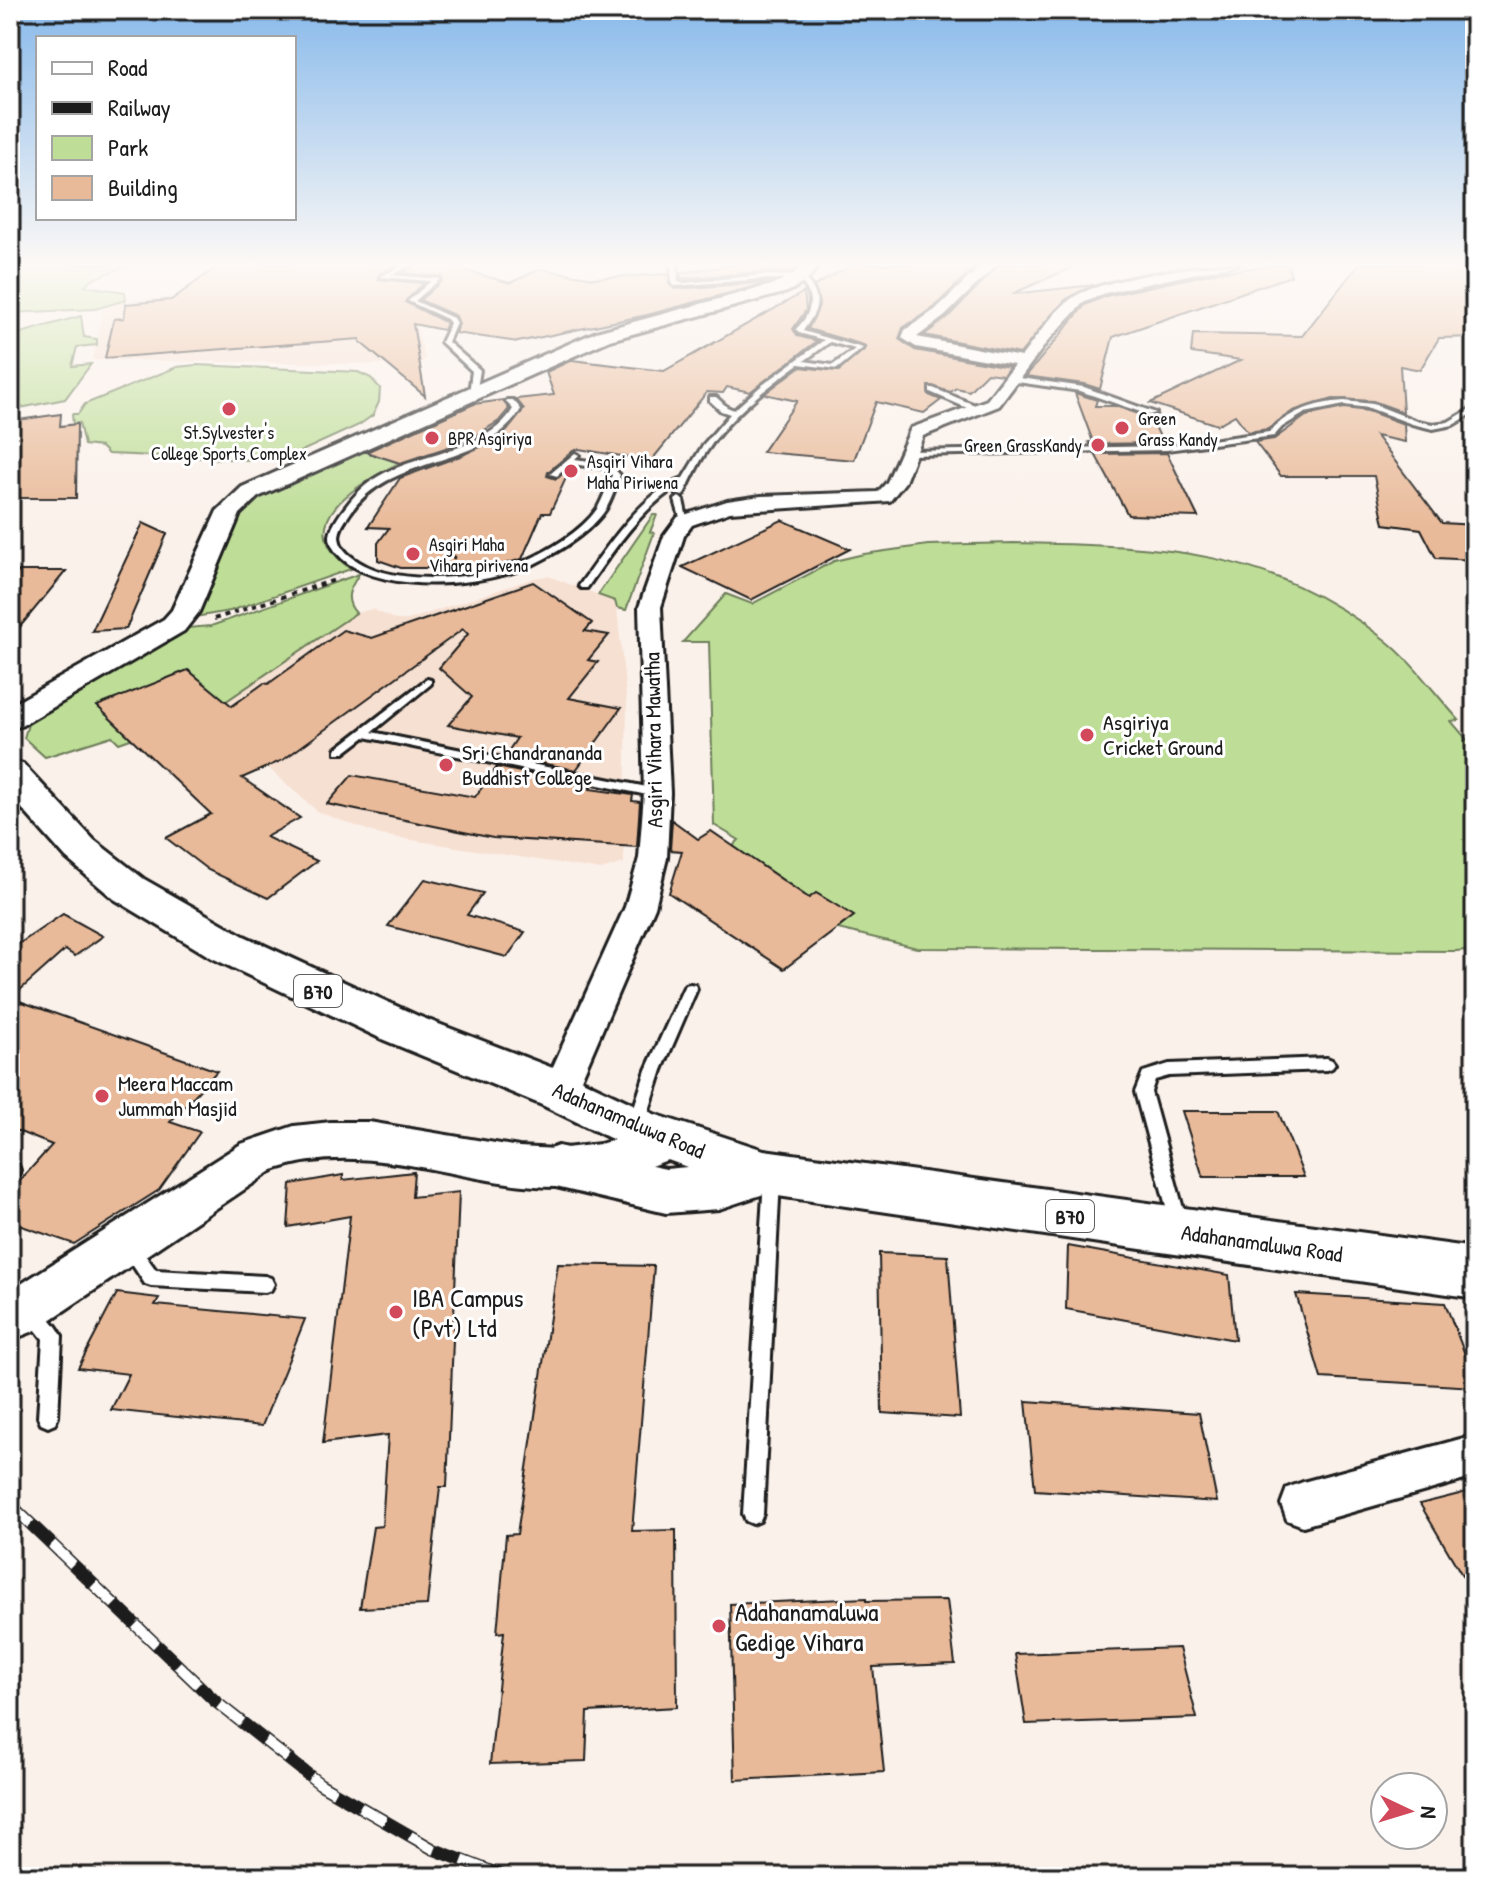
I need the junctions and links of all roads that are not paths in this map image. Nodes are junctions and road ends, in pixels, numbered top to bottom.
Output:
1 (455, 352) edge
2 (574, 352) edge
3 (811, 352) edge
4 (854, 352) edge
5 (967, 352) edge
6 (1033, 352) edge
7 (797, 362) junction
8 (1024, 362) junction
9 (1013, 379) junction
10 (933, 390) dead end
11 (496, 395) junction
12 (713, 399) dead end
13 (1475, 408) edge
14 (977, 409) junction
15 (736, 413) junction
16 (1152, 413) dead end
17 (908, 453) junction
18 (554, 474) dead end
19 (685, 480) junction
20 (681, 505) junction
21 (584, 586) dead end
22 (427, 682) dead end
23 (10, 719) edge
24 (362, 733) junction
25 (340, 751) dead end
26 (10, 772) edge
27 (657, 793) junction
28 (690, 989) dead end
29 (1327, 1064) dead end
30 (559, 1091) junction
31 (652, 1134) junction
32 (558, 1168) junction
33 (768, 1173) junction
34 (1181, 1232) junction
35 (127, 1242) junction
36 (1474, 1276) edge
37 (265, 1284) dead end
38 (20, 1311) joint
39 (48, 1417) dead end
40 (1475, 1456) edge
41 (1303, 1504) dead end
42 (753, 1514) dead end

1 - 11 lane
2 - 11 street
3 - 7 lane
4 - 7 lane
5 - 8 street
6 - 8 street
7 - 15 lane
8 - 9 street
9 - 14 street
9 - 16 lane
10 - 14 lane
11 - 18 lane
11 - 23 street
12 - 15 lane
13 - 17 lane
14 - 17 street
15 - 19 lane
17 - 20 street
19 - 20 lane
19 - 21 lane
20 - 27 street, Asgiri Vihara Mawatha
22 - 24 lane
24 - 25 lane
24 - 27 lane
26 - 30 main road, Adahanamaluwa Road / B70
27 - 30 street, Asgiri Vihara Mawatha
28 - 31 lane
29 - 34 lane
30 - 31 main road, Adahanamaluwa Road / B70
31 - 32 street
31 - 33 main road, Adahanamaluwa Road / B70
32 - 33 main road
32 - 35 street
33 - 34 main road, Adahanamaluwa Road / B70
33 - 42 lane
34 - 36 main road, Adahanamaluwa Road / B70
35 - 37 lane
35 - 38 street
38 - 39 lane
40 - 41 street

